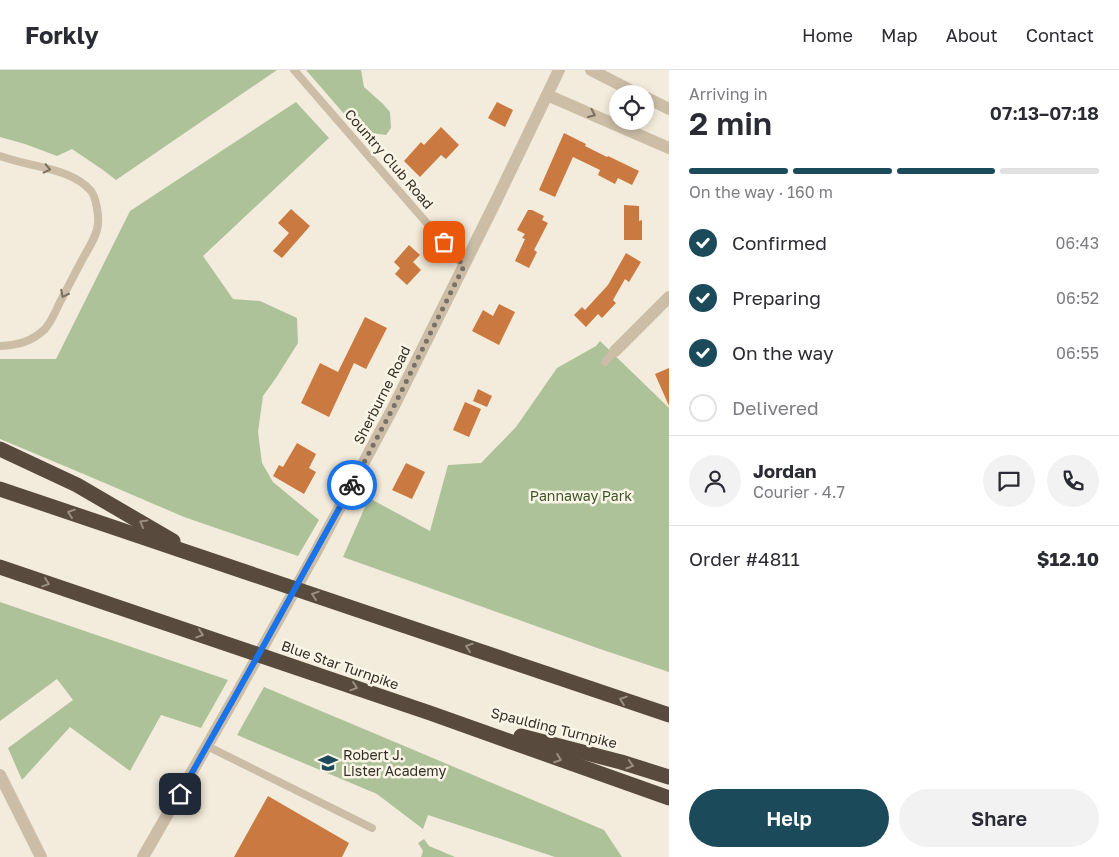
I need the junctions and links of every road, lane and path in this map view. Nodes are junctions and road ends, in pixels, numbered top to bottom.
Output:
1 (294, 70) edge
2 (559, 70) edge
3 (591, 70) edge
4 (620, 85) edge
5 (548, 95) junction
6 (654, 102) edge
7 (669, 109) edge
8 (669, 148) edge
9 (0, 156) edge
10 (464, 266) junction
11 (669, 297) edge
12 (0, 346) edge
13 (614, 351) joint
14 (605, 362) dead end
15 (0, 449) edge
16 (0, 489) edge
17 (200, 557) junction
18 (0, 567) edge
19 (430, 713) junction
20 (669, 715) edge
21 (207, 746) junction
22 (0, 775) edge
23 (669, 777) edge
24 (669, 798) edge
25 (372, 828) dead end
26 (41, 857) edge
27 (143, 857) edge

1 - 10 lane, Country Club Road
2 - 5 street, Sherburne Road
3 - 4 street
5 -> 8 street
5 - 10 street, Sherburne Road
6 - 7 street
9 -> 12 lane
10 - 21 street, Sherburne Road
11 - 13 street
13 - 14 lane
17 -> 15 highway
17 -> 16 highway
20 -> 17 highway
18 -> 19 highway, Blue Star Turnpike
19 -> 23 highway, Spaulding Turnpike
19 -> 24 highway, Blue Star Turnpike
21 - 25 lane
21 - 27 street, Sherburne Road
22 - 26 street

